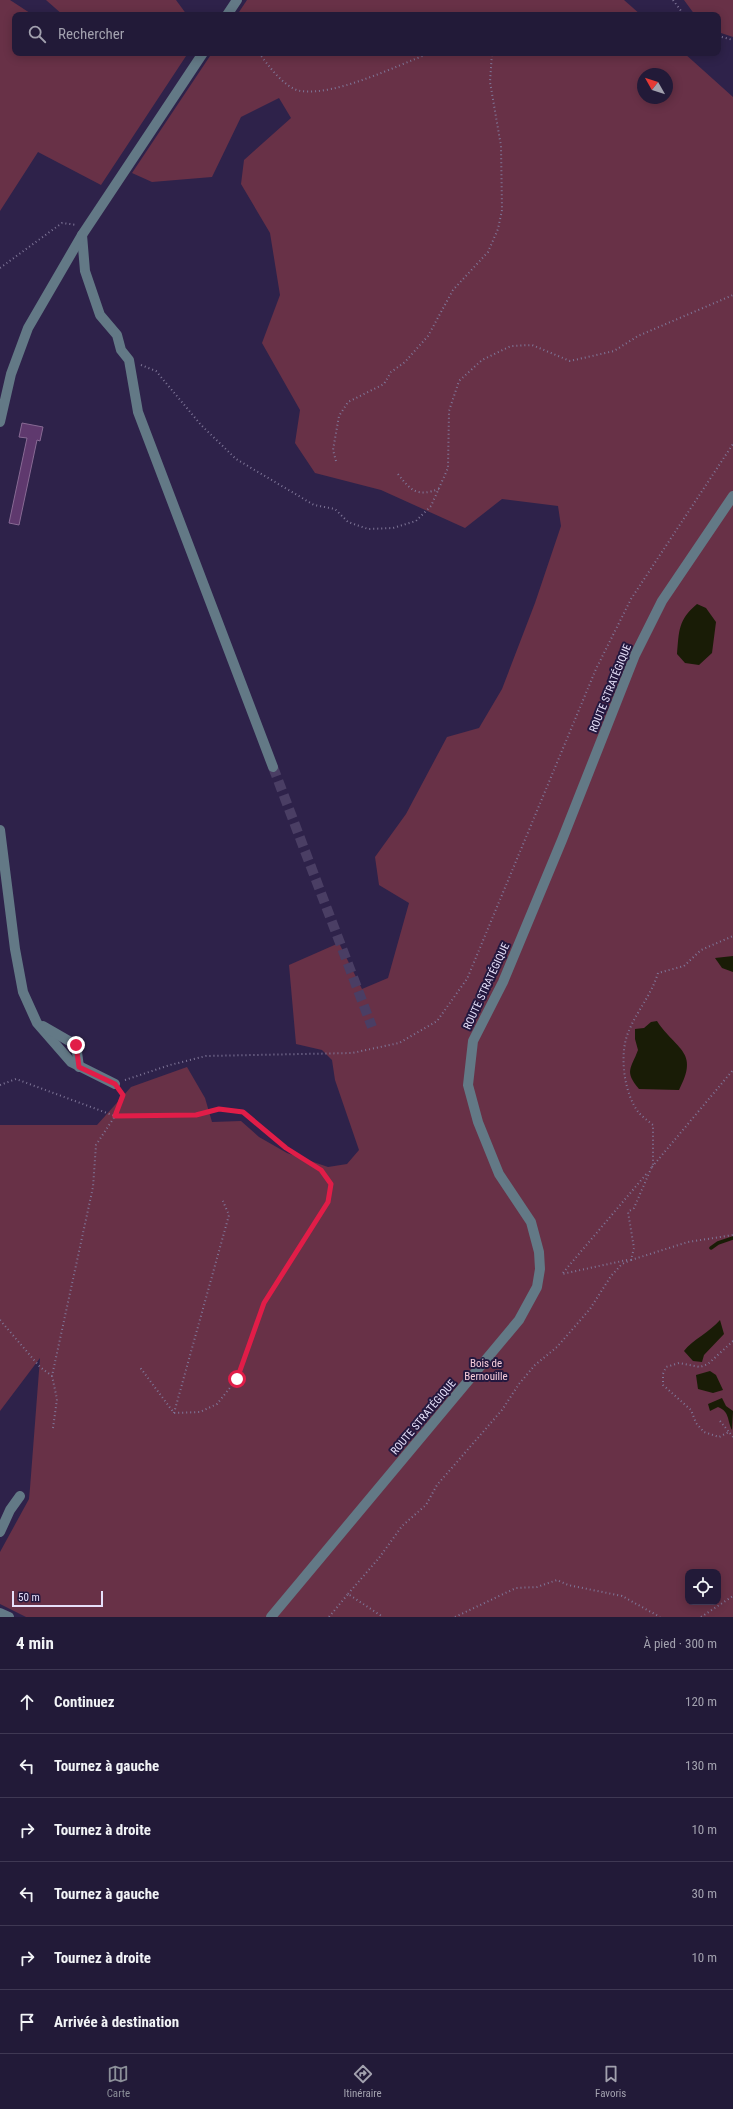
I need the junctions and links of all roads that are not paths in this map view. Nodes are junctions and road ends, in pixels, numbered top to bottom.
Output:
1 (237, 0) edge
2 (229, 12) edge
3 (201, 56) edge
4 (82, 235) junction
5 (0, 422) edge
6 (733, 496) edge
7 (273, 767) tunnel mouth
8 (0, 830) edge
9 (37, 1023) junction
10 (79, 1067) junction
11 (115, 1084) road end
12 (20, 1496) dead end
13 (0, 1532) edge
14 (0, 1613) edge
15 (9, 1617) edge
16 (271, 1617) edge

1 - 2 street
3 - 4 street
4 - 5 street
4 - 7 street
6 - 16 street, ROUTE STRATÉGIQUE
8 - 9 street
9 - 10 street
9 - 10 street
10 - 11 street
12 - 13 street
14 - 15 street

